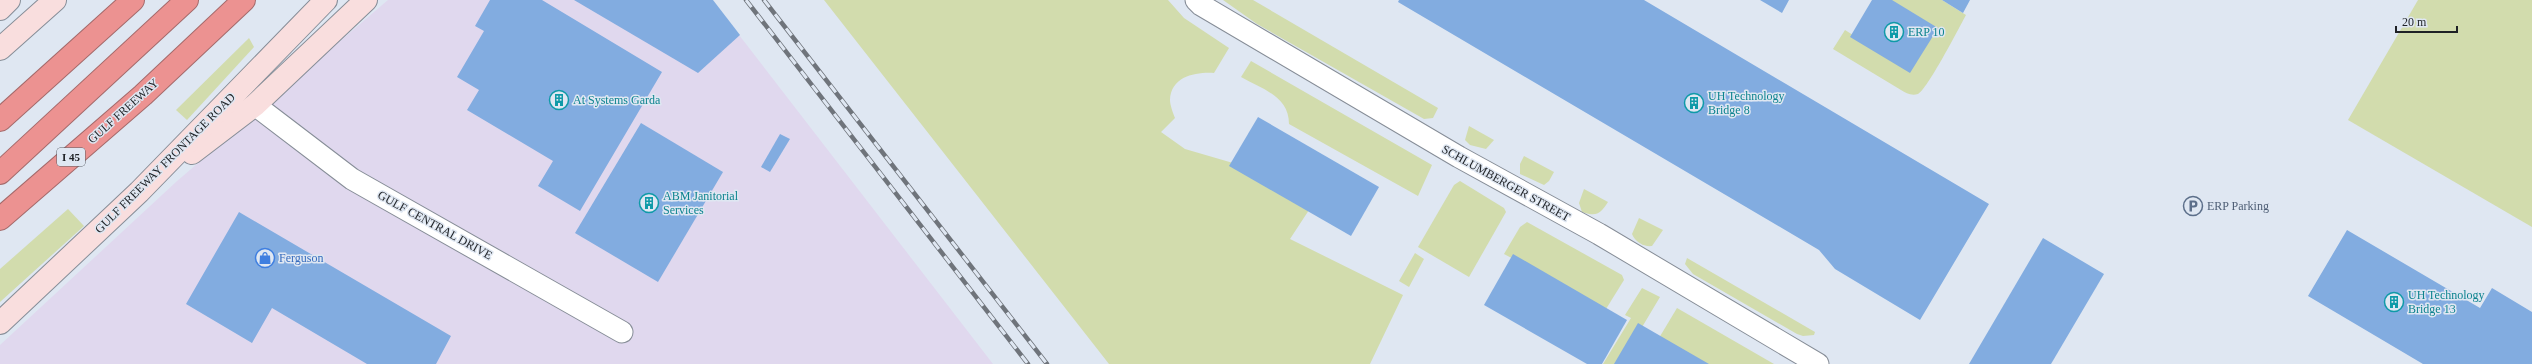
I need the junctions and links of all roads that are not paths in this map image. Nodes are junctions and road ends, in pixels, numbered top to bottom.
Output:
1 (9, 0) edge
2 (54, 0) edge
3 (133, 0) edge
4 (187, 0) edge
5 (244, 0) edge
6 (326, 0) edge
7 (366, 0) edge
8 (1196, 0) edge
9 (0, 9) edge
10 (0, 49) edge
11 (255, 105) junction
12 (0, 120) edge
13 (0, 173) edge
14 (140, 192) junction
15 (0, 219) edge
16 (0, 323) edge
17 (622, 332) dead end
18 (1818, 364) edge

1 - 9 main road
2 - 10 main road
3 - 12 highway
4 - 13 highway
5 - 15 highway, GULF FREEWAY / I 45
6 - 14 main road, GULF FREEWAY FRONTAGE ROAD
7 - 11 main road
8 - 18 street, SCHLUMBERGER STREET
11 - 14 main road
11 - 17 street, GULF CENTRAL DRIVE
14 - 16 main road, GULF FREEWAY FRONTAGE ROAD

